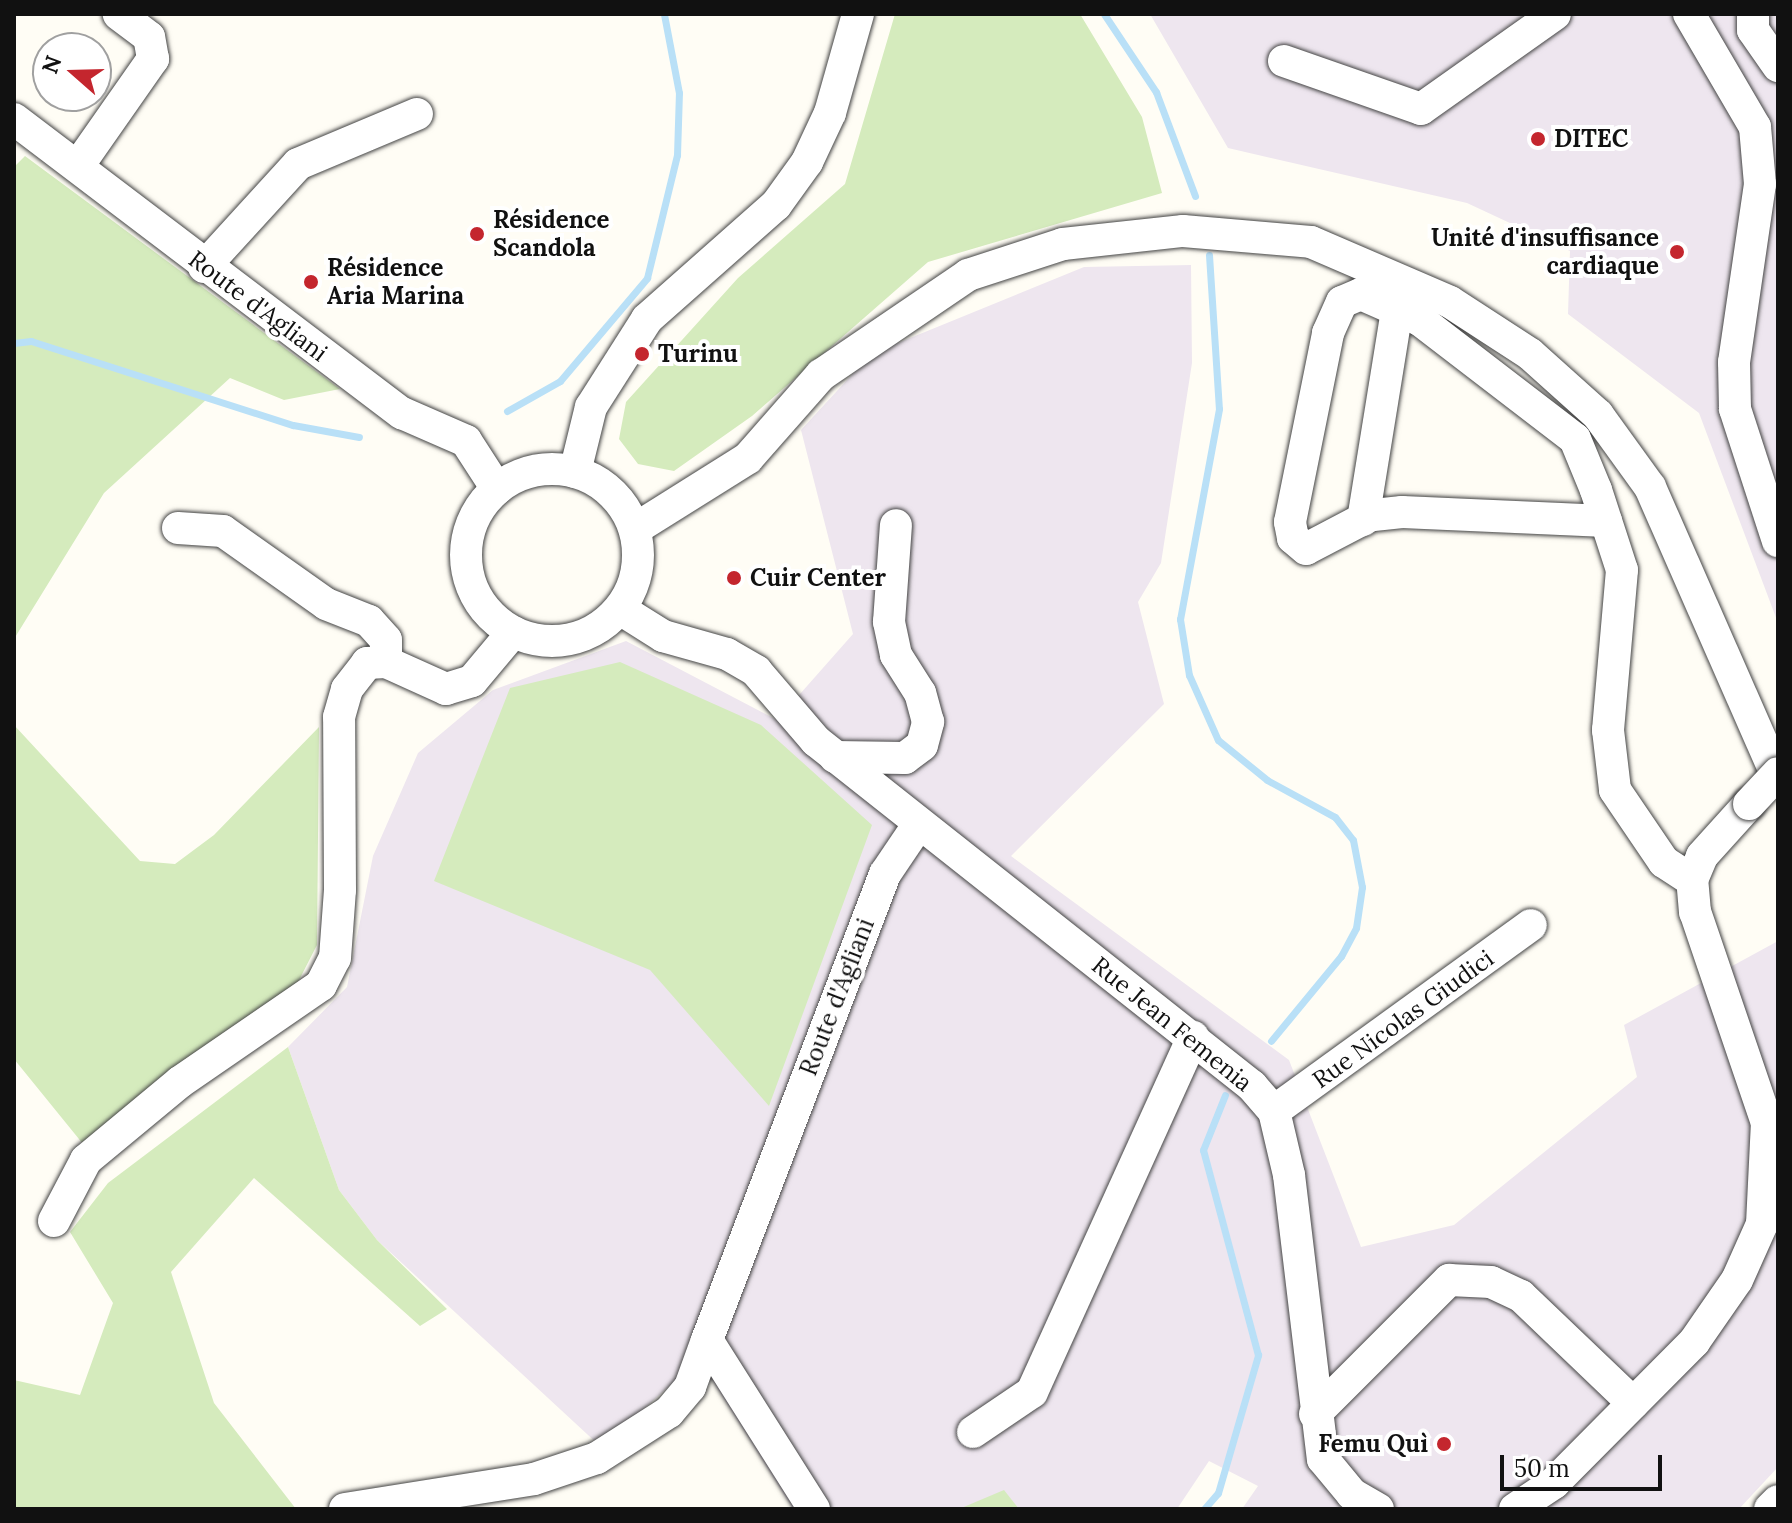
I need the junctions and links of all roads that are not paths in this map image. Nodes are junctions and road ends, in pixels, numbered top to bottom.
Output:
1 (119, 14) edge
2 (858, 14) edge
3 (1555, 14) edge
4 (1689, 14) edge
5 (1753, 14) edge
6 (1284, 61) dead end
7 (1778, 66) edge
8 (417, 114) dead end
9 (14, 119) edge
10 (78, 166) junction
11 (204, 267) junction
12 (1397, 309) junction
13 (575, 472) junction
14 (497, 489) junction
15 (1363, 520) junction
16 (1606, 521) junction
17 (896, 525) dead end
18 (178, 528) dead end
19 (635, 529) junction
20 (1778, 541) edge
21 (620, 609) junction
22 (513, 632) junction
23 (386, 662) junction
24 (835, 757) junction
25 (1778, 776) edge
26 (918, 825) junction
27 (1692, 880) junction
28 (1531, 925) dead end
29 (1193, 1037) junction
30 (1274, 1111) junction
31 (54, 1221) dead end
32 (707, 1340) junction
33 (1633, 1403) junction
34 (1315, 1414) junction
35 (973, 1432) dead end
36 (1778, 1501) edge
37 (345, 1509) edge
38 (814, 1509) edge
39 (1378, 1509) edge
40 (1515, 1509) edge
41 (1770, 1509) edge

1 - 10 street
2 - 13 street
3 - 6 street
4 - 20 street
5 - 7 street
8 - 11 street
9 - 10 street, Route d'Agliani
10 - 11 street, Route d'Agliani
11 - 14 street, Route d'Agliani
12 - 15 street
12 - 15 street
12 - 16 street
13 - 14 street
13 - 19 street
14 - 22 street
15 - 16 street
16 - 27 street
17 - 24 street
18 - 23 street
19 - 21 street
19 - 25 street
21 - 22 street
21 - 24 street
22 - 23 street
23 - 31 street
24 - 26 street
25 - 27 street, bridge
26 - 29 street, Rue Jean Femenia
26 - 32 street, Route d'Agliani
27 - 33 street
28 - 30 street, Rue Nicolas Giudici
29 - 30 street, Rue Jean Femenia
29 - 35 street
30 - 34 street, Rue Jean Femenia
32 - 37 street, Route d'Agliani
32 - 38 street
33 - 34 street
33 - 40 street
34 - 39 street, Rue Jean Femenia
36 - 41 street

